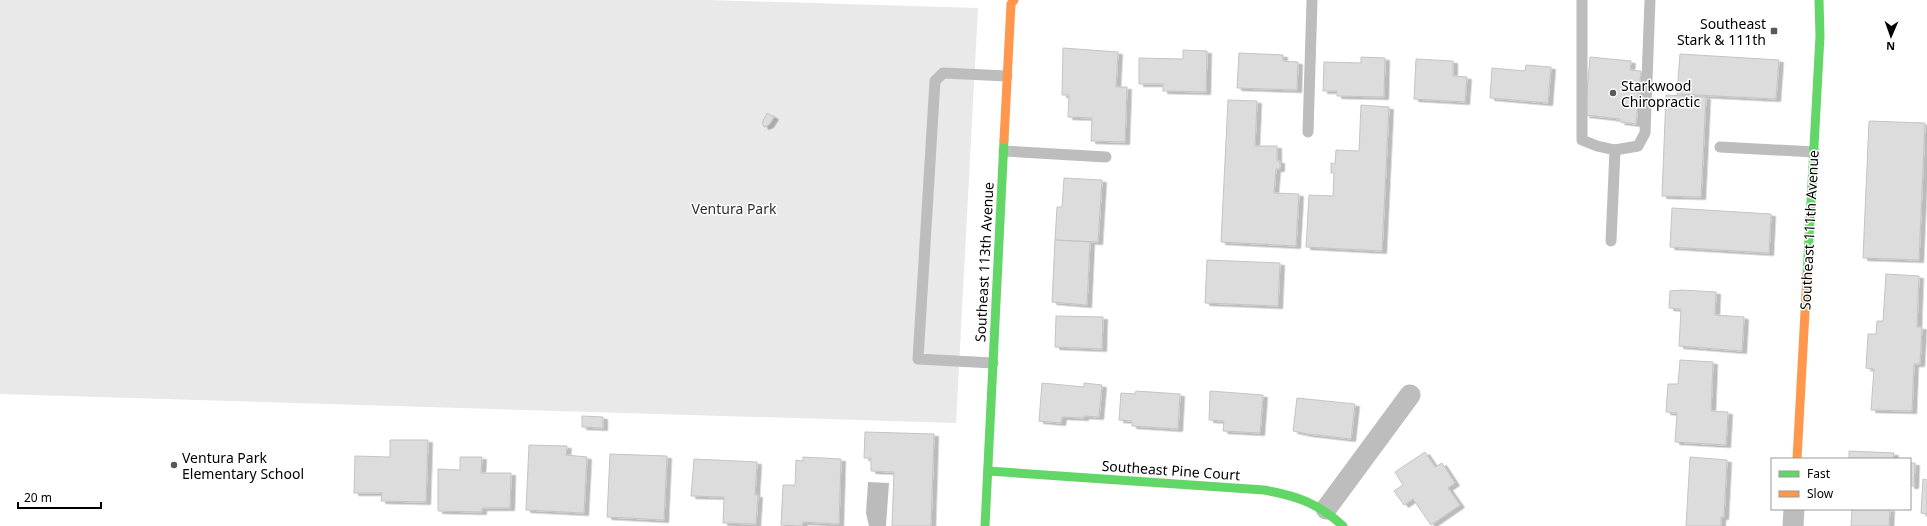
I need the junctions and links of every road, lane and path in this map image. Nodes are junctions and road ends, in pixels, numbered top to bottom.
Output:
1 (1014, 0) edge
2 (1312, 0) edge
3 (1582, 0) edge
4 (1650, 0) edge
5 (1819, 0) edge
6 (1007, 76) junction
7 (1308, 132) dead end
8 (1720, 147) dead end
9 (1615, 150) junction
10 (1004, 151) junction
11 (1814, 152) junction
12 (1106, 157) dead end
13 (1611, 241) dead end
14 (993, 363) junction
15 (1410, 395) dead end
16 (1796, 458) edge
17 (988, 471) junction
18 (1326, 509) junction
19 (1794, 510) edge
20 (985, 526) edge
21 (1343, 526) edge
22 (1793, 526) edge

1 - 6 street, Southeast 113th Avenue
2 - 7 lane
3 - 9 lane
4 - 9 lane
5 - 11 street, Southeast 111th Avenue
6 - 10 street, Southeast 113th Avenue
6 - 14 lane
8 - 11 lane
9 - 13 lane
10 - 12 lane
10 - 14 street, Southeast 113th Avenue
11 - 16 street, Southeast 111th Avenue
14 - 17 street, Southeast 113th Avenue
15 - 18 street
17 - 18 street, Southeast Pine Court
17 - 20 street, Southeast 113th Avenue
18 - 21 street, Southeast Pine Court
19 - 22 street

